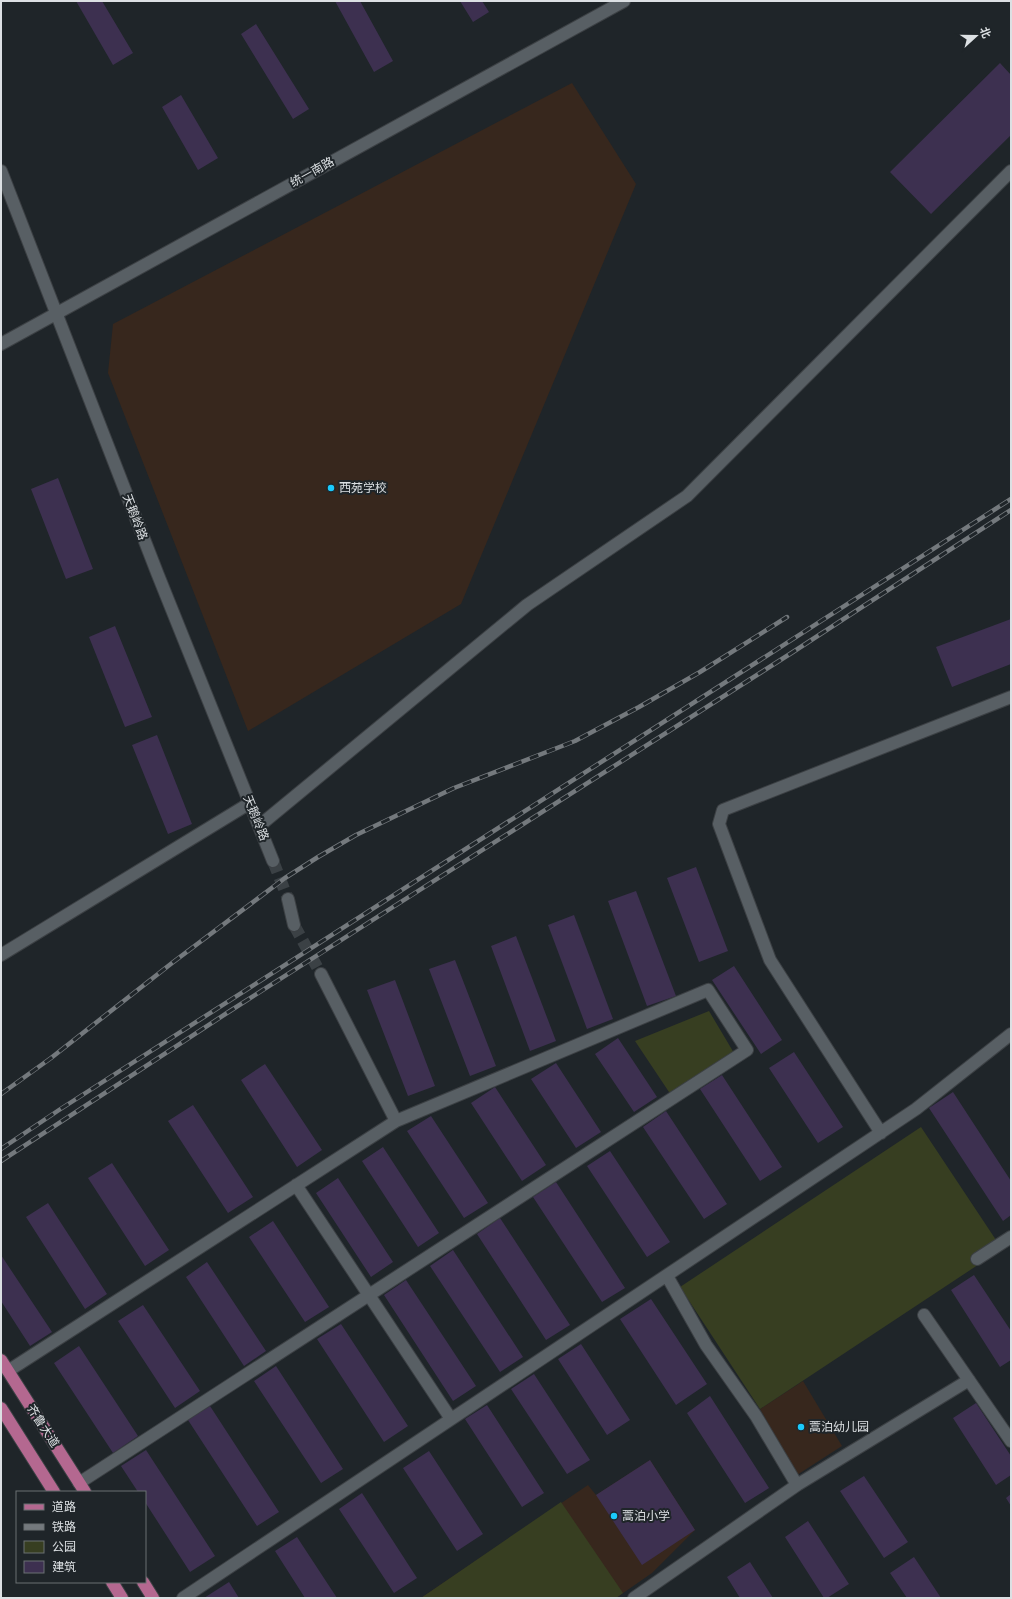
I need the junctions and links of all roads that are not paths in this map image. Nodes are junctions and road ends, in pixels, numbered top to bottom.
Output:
1 (624, 1) edge
2 (1, 171) edge
3 (1011, 171) edge
4 (56, 312) junction
5 (1, 344) edge
6 (1011, 698) edge
7 (250, 803) junction
8 (259, 826) junction
9 (273, 861) tunnel mouth
10 (288, 899) tunnel mouth
11 (294, 925) tunnel mouth
12 (1, 955) edge
13 (321, 974) tunnel mouth
14 (1011, 1034) edge
15 (396, 1121) junction
16 (881, 1133) junction
17 (296, 1185) junction
18 (1011, 1237) edge
19 (977, 1259) dead end
20 (667, 1276) junction
21 (368, 1295) junction
22 (924, 1315) dead end
23 (1, 1360) edge
24 (8, 1371) junction
25 (969, 1380) junction
26 (1, 1408) edge
27 (451, 1419) junction
28 (1011, 1441) edge
29 (797, 1485) junction
30 (82, 1487) edge
31 (53, 1491) edge
32 (113, 1583) edge
33 (144, 1583) edge
34 (122, 1598) edge
35 (153, 1598) edge
36 (183, 1598) edge
37 (634, 1598) edge

1 - 4 street, 统一南路
2 - 4 street, 天鹅岭路
3 - 8 street
4 - 5 street, 统一南路
4 - 7 street, 天鹅岭路
6 - 16 street
7 - 8 street, 天鹅岭路
7 - 12 street
8 - 9 street, 天鹅岭路
10 - 11 street
13 - 15 street
14 - 16 street
15 - 17 street
15 - 21 street
16 - 20 street
17 - 21 street
17 - 24 street
18 - 19 street
20 - 27 street
20 - 29 street
21 - 27 street
21 - 30 street
22 - 25 street
23 - 24 main road, 齐鲁大道
24 - 30 main road, 齐鲁大道
25 - 28 street
25 - 29 street
26 - 31 main road
27 - 36 street
29 - 37 street
32 - 34 main road
33 - 35 main road

